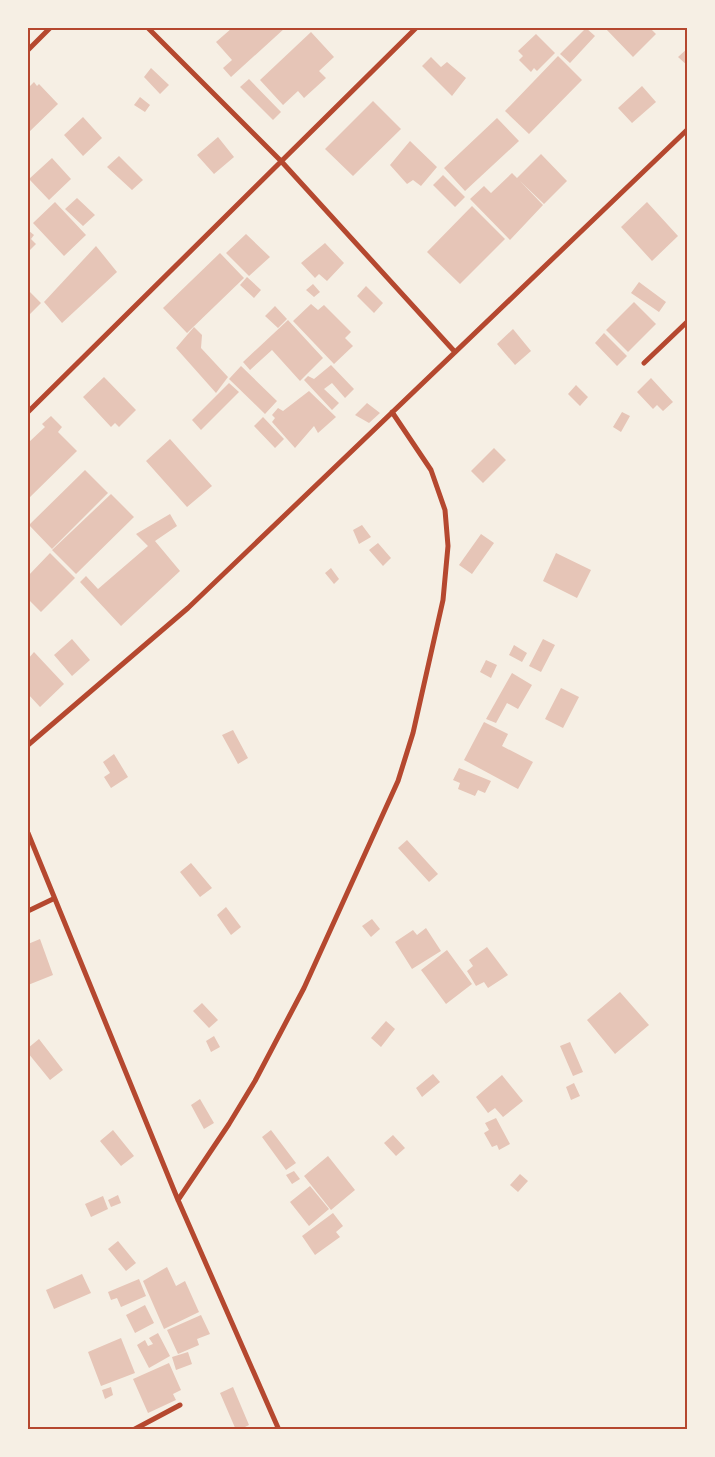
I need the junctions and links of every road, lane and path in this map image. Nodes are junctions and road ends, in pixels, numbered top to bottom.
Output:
1 (50, 28) edge
2 (148, 28) edge
3 (416, 28) edge
4 (28, 50) edge
5 (688, 129) edge
6 (281, 161) junction
7 (688, 321) edge
8 (455, 352) junction
9 (644, 363) dead end
10 (28, 412) edge
11 (392, 412) junction
12 (28, 744) edge
13 (28, 834) edge
14 (53, 899) junction
15 (28, 911) edge
16 (178, 1200) junction
17 (180, 1405) dead end
18 (133, 1430) edge
19 (279, 1430) edge

1 - 4 street
2 - 6 street
3 - 6 street
5 - 8 street
6 - 8 street
6 - 10 street
7 - 9 street
8 - 11 street
11 - 12 street
11 - 16 street
13 - 14 street
14 - 15 street
14 - 16 street
16 - 19 street
17 - 18 street

